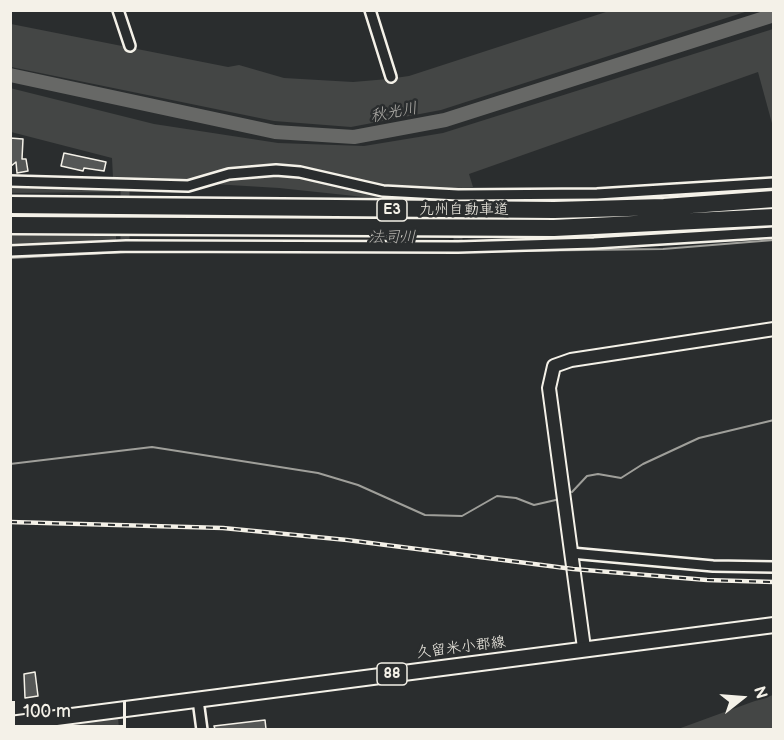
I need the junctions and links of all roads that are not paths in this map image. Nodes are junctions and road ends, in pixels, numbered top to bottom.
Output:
1 (118, 10) edge
2 (370, 10) edge
3 (129, 46) dead end
4 (391, 77) dead end
5 (10, 181) edge
6 (774, 183) edge
7 (774, 199) edge
8 (10, 205) edge
9 (774, 217) edge
10 (10, 225) edge
11 (774, 232) edge
12 (10, 251) edge
13 (774, 329) edge
14 (571, 553) junction
15 (774, 567) edge
16 (774, 625) edge
17 (584, 648) junction
18 (198, 700) junction
19 (10, 724) edge
20 (202, 729) edge

1 - 3 street
2 - 4 street
5 - 6 street
7 - 8 highway, 九州自動車道 / E3
9 - 10 highway, 九州自動車道 / E3
11 - 12 street
13 - 14 street
14 - 15 street
14 - 17 street
16 - 17 main road, 久留米小郡線 / 88
17 - 18 main road, 久留米小郡線 / 88
18 - 19 main road, 久留米小郡線 / 88
18 - 20 street

